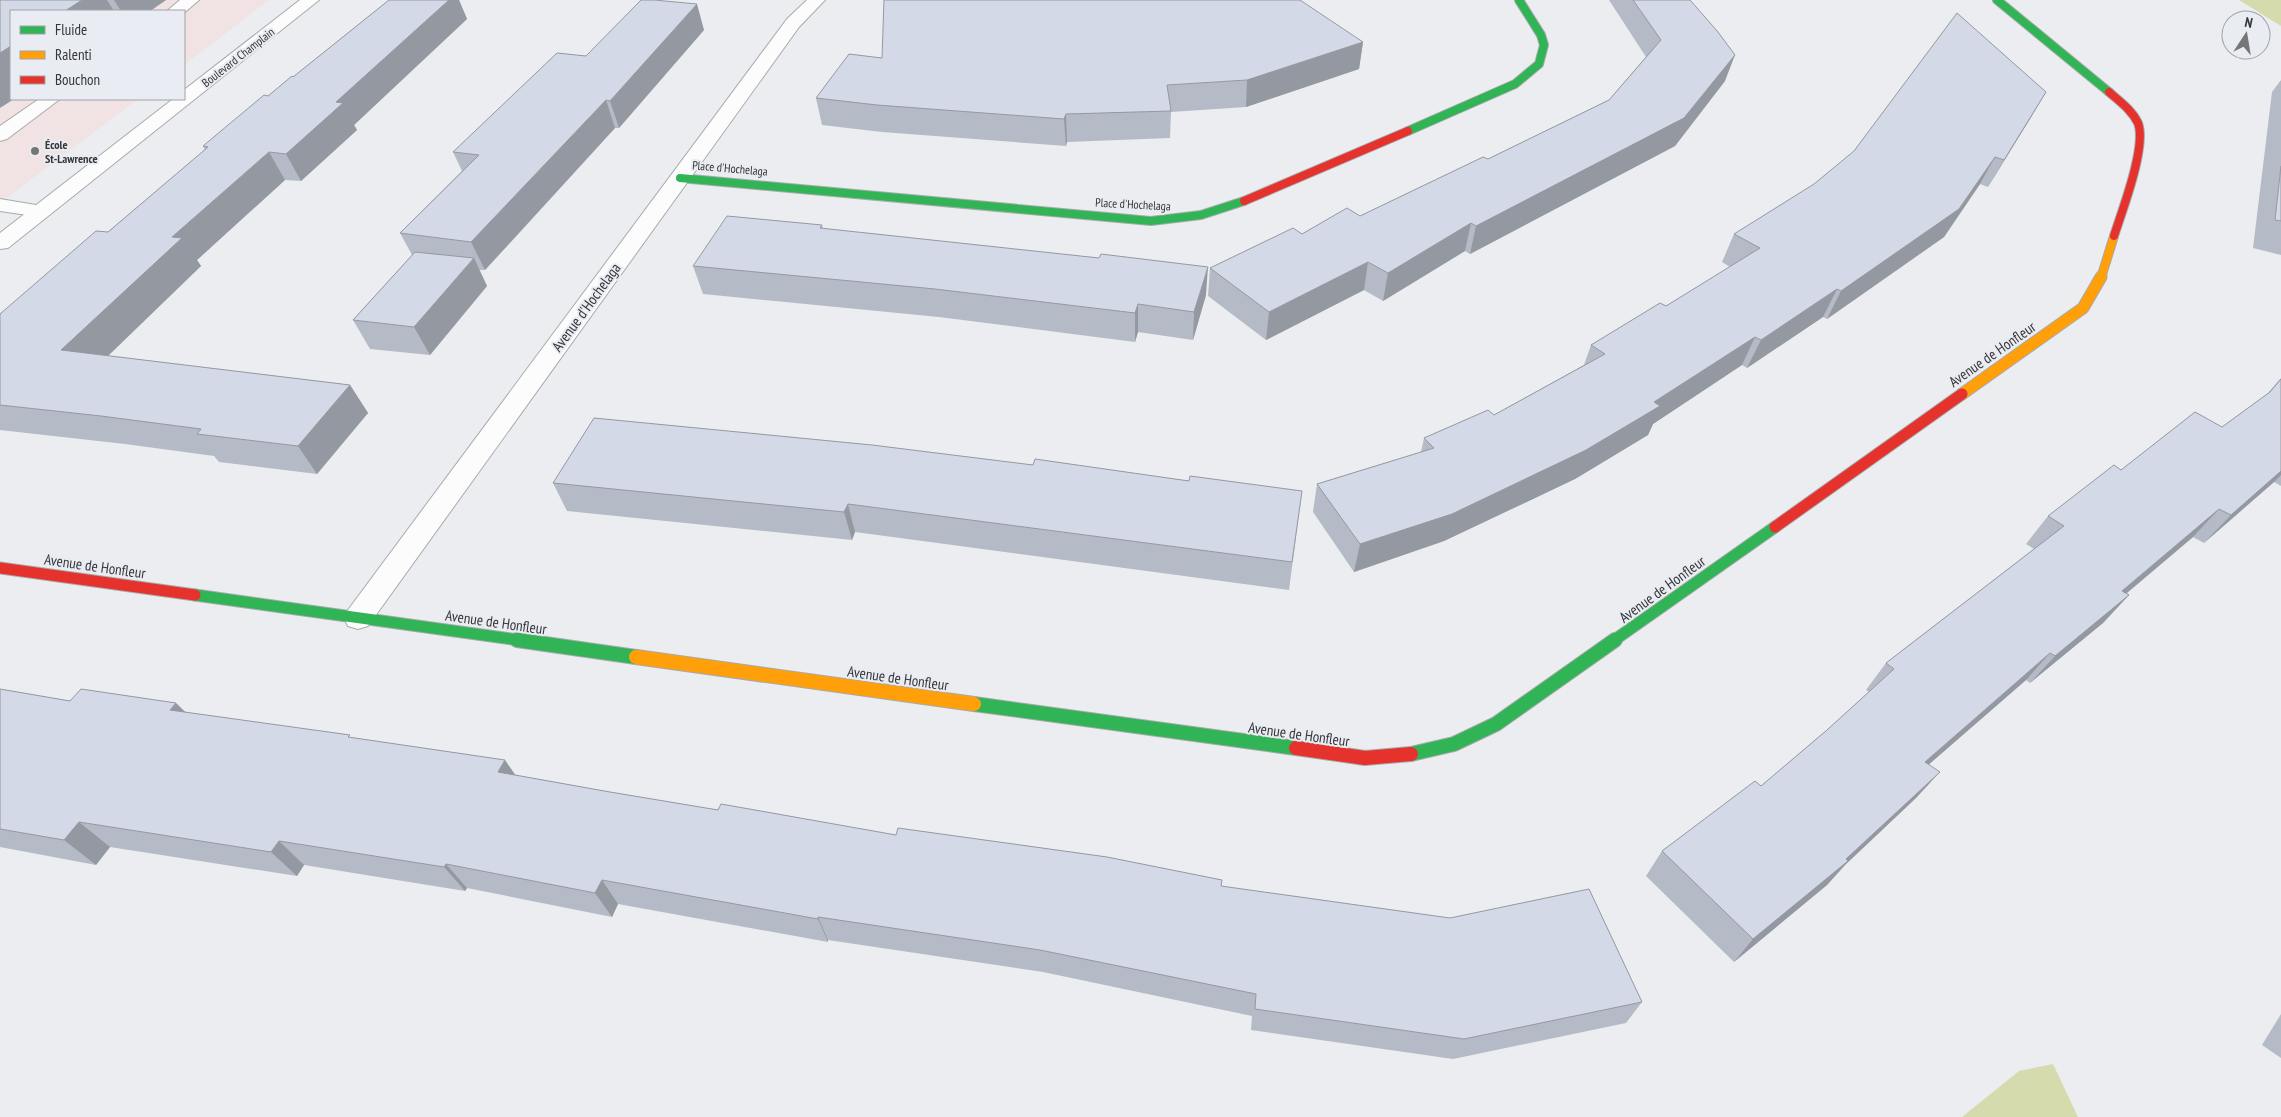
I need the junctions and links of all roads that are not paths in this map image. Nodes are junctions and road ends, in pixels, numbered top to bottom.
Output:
1 (191, 0) edge
2 (311, 0) edge
3 (817, 0) edge
4 (1519, 0) edge
5 (1997, 0) edge
6 (176, 10) edge
7 (185, 98) edge
8 (50, 100) edge
9 (183, 100) edge
10 (0, 134) edge
11 (680, 178) junction
12 (0, 205) edge
13 (41, 211) junction
14 (0, 243) edge
15 (0, 568) edge
16 (358, 618) junction

1 - 6 street
2 - 7 street, Boulevard Champlain
3 - 11 street, Avenue d'Hochelaga
4 - 11 street, Place d'Hochelaga
5 - 16 street, Avenue de Honfleur
8 - 10 street
9 - 13 street, Boulevard Champlain
11 - 16 street, Avenue d'Hochelaga
12 - 13 street
13 - 14 street, Boulevard Champlain
15 - 16 street, Avenue de Honfleur

